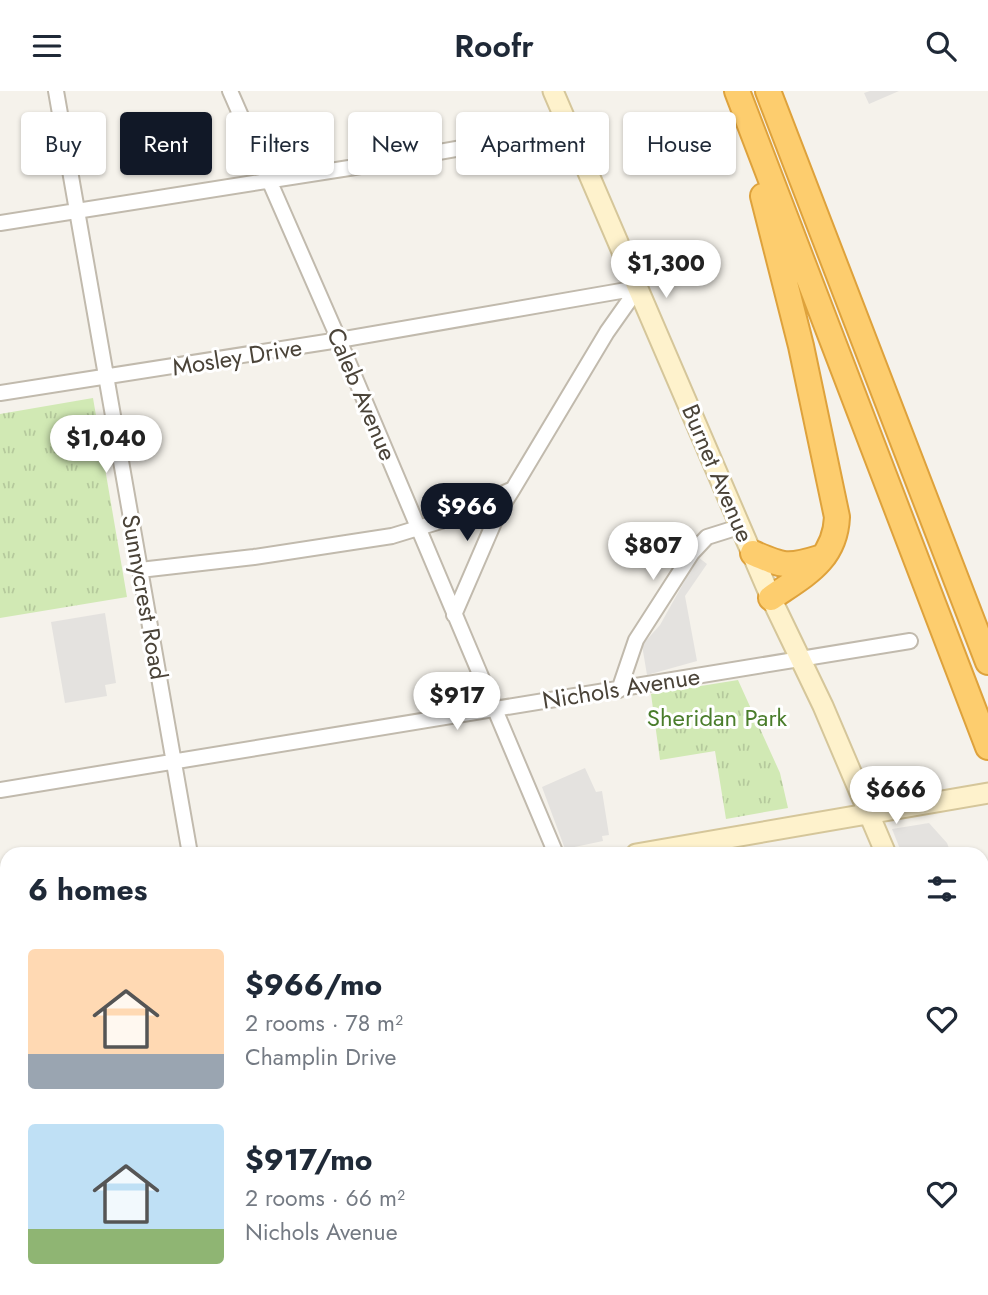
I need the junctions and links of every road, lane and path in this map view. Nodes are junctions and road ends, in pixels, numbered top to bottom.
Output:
1 (56, 91) edge
2 (230, 91) edge
3 (553, 91) edge
4 (735, 91) edge
5 (768, 91) edge
6 (562, 112) edge
7 (456, 149) edge
8 (589, 175) edge
9 (269, 180) junction
10 (78, 211) junction
11 (0, 223) edge
12 (638, 288) junction
13 (339, 340) junction
14 (107, 378) junction
15 (0, 393) edge
16 (513, 489) junction
17 (741, 526) junction
18 (419, 529) junction
19 (753, 553) junction
20 (826, 555) junction
21 (140, 570) junction
22 (771, 598) junction
23 (454, 615) junction
24 (910, 641) dead end
25 (801, 658) junction
26 (988, 662) edge
27 (619, 690) junction
28 (493, 708) junction
29 (988, 747) edge
30 (175, 761) junction
31 (0, 790) edge
32 (988, 793) edge
33 (869, 814) junction
34 (189, 847) edge
35 (553, 847) edge
36 (677, 847) edge
37 (883, 847) edge

1 - 10 street, Sunnycrest Road
2 - 9 street, Caleb Avenue
3 - 6 main road, Burnet Avenue
4 - 20 highway
4 - 29 highway
5 - 26 highway
7 - 9 street
8 - 12 main road, Burnet Avenue
9 - 10 street
9 - 13 street, Caleb Avenue
10 - 11 street
10 - 14 street, Sunnycrest Road
12 - 13 street, Mosley Drive
12 - 16 street
12 - 17 main road, Burnet Avenue
13 - 14 street, Mosley Drive
13 - 18 street, Caleb Avenue
14 - 15 street, Mosley Drive
14 - 21 street, Sunnycrest Road
16 - 18 street
16 - 23 street
17 - 19 main road, Burnet Avenue
17 - 27 street
18 - 21 street
18 - 23 street, Caleb Avenue
19 - 20 highway
19 - 22 main road, Burnet Avenue
20 - 22 highway
21 - 30 street, Sunnycrest Road
22 - 25 main road, Burnet Avenue
23 - 28 street, Caleb Avenue
24 - 25 street, Nichols Avenue
25 - 27 street, Nichols Avenue
25 - 33 main road, Burnet Avenue
27 - 28 street, Nichols Avenue
28 - 30 street, Nichols Avenue
28 - 35 street, Caleb Avenue
30 - 31 street, Nichols Avenue
30 - 34 street, Sunnycrest Road
32 - 33 main road
33 - 36 main road
33 - 37 main road, Burnet Avenue

